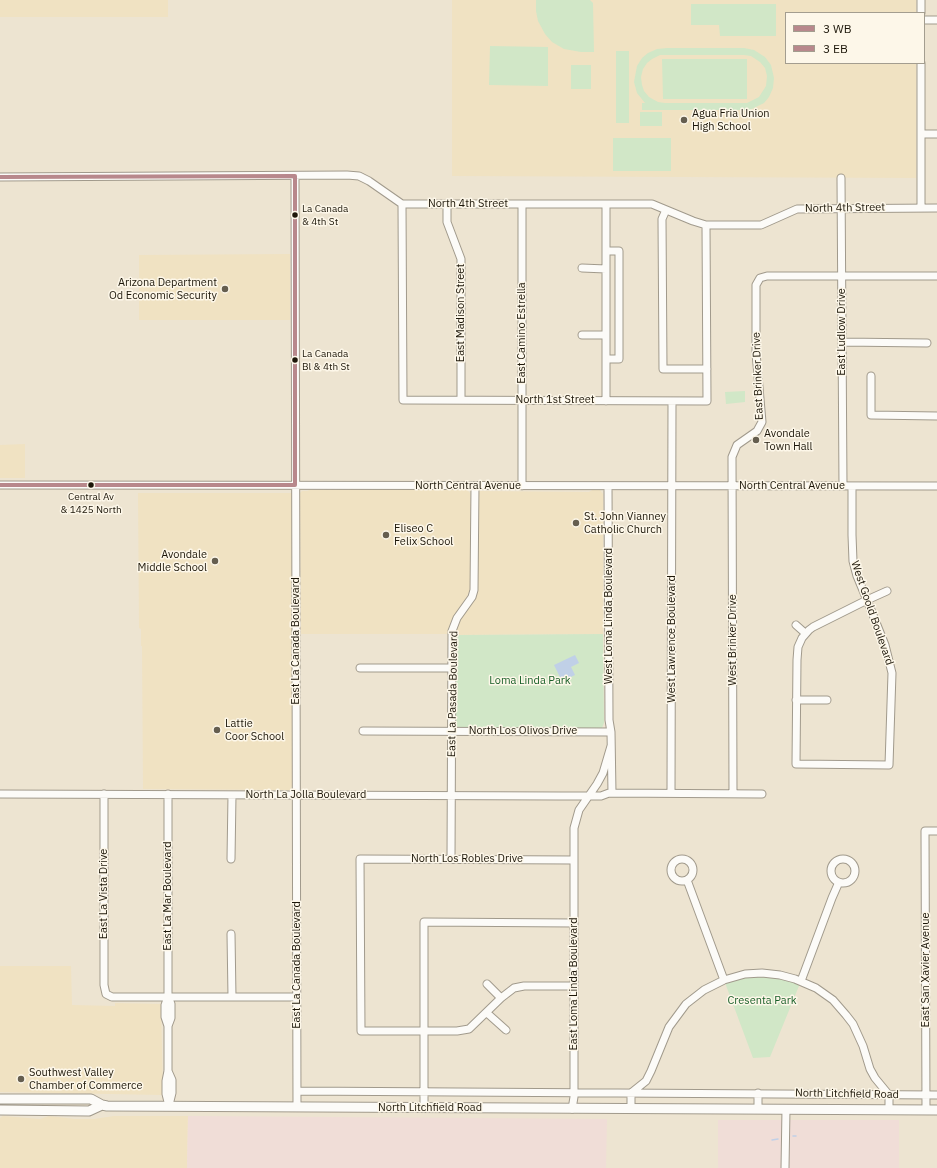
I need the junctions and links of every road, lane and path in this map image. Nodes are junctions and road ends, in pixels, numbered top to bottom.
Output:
1 (921, 0) edge
2 (921, 12) edge
3 (925, 20) edge
4 (937, 20) edge
5 (921, 64) edge
6 (921, 134) junction
7 (937, 134) edge
8 (295, 176) junction
9 (0, 177) edge
10 (841, 178) dead end
11 (402, 204) junction
12 (447, 204) junction
13 (522, 204) junction
14 (606, 204) junction
15 (841, 208) junction
16 (921, 208) junction
17 (937, 208) edge
18 (666, 210) junction
19 (706, 225) junction
20 (606, 251) junction
21 (582, 268) dead end
22 (606, 269) junction
23 (842, 275) junction
24 (937, 276) edge
25 (606, 335) junction
26 (582, 336) dead end
27 (842, 342) junction
28 (927, 342) dead end
29 (606, 359) junction
30 (707, 368) junction
31 (871, 376) dead end
32 (461, 400) junction
33 (523, 400) junction
34 (606, 401) junction
35 (672, 401) junction
36 (937, 416) edge
37 (0, 485) edge
38 (295, 485) junction
39 (475, 486) junction
40 (522, 486) junction
41 (608, 486) junction
42 (672, 486) junction
43 (732, 486) junction
44 (843, 486) junction
45 (852, 486) junction
46 (937, 486) edge
47 (887, 591) dead end
48 (867, 600) junction
49 (796, 625) dead end
50 (805, 633) junction
51 (360, 668) dead end
52 (452, 668) junction
53 (796, 700) junction
54 (827, 700) dead end
55 (363, 731) dead end
56 (452, 731) junction
57 (611, 732) junction
58 (611, 746) junction
59 (612, 793) junction
60 (671, 793) junction
61 (0, 794) edge
62 (104, 794) junction
63 (168, 794) junction
64 (733, 794) junction
65 (762, 794) dead end
66 (232, 795) junction
67 (296, 795) junction
68 (452, 795) junction
69 (589, 796) junction
70 (937, 831) edge
71 (231, 859) dead end
72 (451, 859) junction
73 (574, 860) junction
74 (687, 880) dead end
75 (840, 882) dead end
76 (574, 923) junction
77 (231, 934) dead end
78 (724, 980) junction
79 (801, 981) junction
80 (487, 984) dead end
81 (574, 986) junction
82 (168, 997) junction
83 (232, 997) junction
84 (297, 997) junction
85 (501, 998) junction
86 (487, 1013) junction
87 (506, 1030) dead end
88 (424, 1031) junction
89 (297, 1091) junction
90 (424, 1092) junction
91 (574, 1093) junction
92 (631, 1093) junction
93 (758, 1093) junction
94 (889, 1095) junction
95 (926, 1095) junction
96 (937, 1095) edge
97 (0, 1099) edge
98 (102, 1105) junction
99 (169, 1106) junction
100 (298, 1107) junction
101 (424, 1108) junction
102 (572, 1109) junction
103 (631, 1109) junction
104 (758, 1109) junction
105 (786, 1109) junction
106 (0, 1110) edge
107 (889, 1110) junction
108 (926, 1110) junction
109 (937, 1110) edge
110 (785, 1168) edge

1 - 2 street
3 - 4 street
5 - 6 street
6 - 7 street
6 - 16 street
8 - 9 street
8 - 11 street
8 - 38 street, East La Canada Boulevard
10 - 15 street, East Ludlow Drive
11 - 12 street, North 4th Street
11 - 32 street, North 1st Street
12 - 13 street, North 4th Street
12 - 32 street, East Madison Street
13 - 14 street, North 4th Street
13 - 33 street, East Camino Estrella
14 - 18 street, North 4th Street
14 - 20 street
15 - 16 street, North 4th Street
15 - 19 street, North 4th Street
15 - 23 street, East Ludlow Drive
16 - 17 street, North 4th Street
18 - 19 street, North 4th Street
18 - 30 street
19 - 30 street
20 - 22 street
20 - 29 street
21 - 22 street
22 - 25 street
23 - 24 street
23 - 27 street, East Ludlow Drive
23 - 43 street, East Brinker Drive
25 - 26 street
25 - 29 street
27 - 28 street
27 - 44 street, East Ludlow Drive
29 - 34 street
30 - 35 street, North 1st Street
31 - 36 street
32 - 33 street, North 1st Street
33 - 34 street, North 1st Street
33 - 40 street, East Camino Estrella
34 - 35 street, North 1st Street
35 - 42 street, West Lawrence Boulevard
37 - 38 street, North Central Avenue
38 - 39 street, North Central Avenue
38 - 67 street, East La Canada Boulevard
39 - 40 street, North Central Avenue
39 - 52 street, East La Pasada Boulevard
40 - 41 street, North Central Avenue
41 - 42 street, North Central Avenue
41 - 57 street, West Loma Linda Boulevard
42 - 43 street, North Central Avenue
42 - 60 street, West Lawrence Boulevard
43 - 44 street, North Central Avenue
43 - 64 street, West Brinker Drive
44 - 45 street, North Central Avenue
45 - 46 street, North Central Avenue
45 - 48 street, West Goold Boulevard
47 - 48 street
48 - 50 street
48 - 53 street, West Goold Boulevard
49 - 50 street
50 - 53 street
51 - 52 street
52 - 56 street, East La Pasada Boulevard
53 - 54 street
55 - 56 street, North Los Olivos Drive
56 - 57 street, North Los Olivos Drive
56 - 68 street, East La Pasada Boulevard
57 - 58 street, West Loma Linda Boulevard
58 - 59 street, West Loma Linda Boulevard
58 - 69 street, West Loma Linda Boulevard
59 - 60 street, North La Jolla Boulevard
59 - 69 street, North La Jolla Boulevard
60 - 64 street, North La Jolla Boulevard
61 - 62 street, North La Jolla Boulevard
62 - 63 street, North La Jolla Boulevard
62 - 82 street, East La Vista Drive
63 - 66 street, North La Jolla Boulevard
63 - 82 street, East La Mar Boulevard
64 - 65 street, North La Jolla Boulevard
66 - 67 street, North La Jolla Boulevard
66 - 71 street
67 - 68 street, North La Jolla Boulevard
67 - 84 street, East La Canada Boulevard
68 - 69 street, North La Jolla Boulevard
68 - 72 street, East La Pasada Boulevard
69 - 73 street, West Loma Linda Boulevard
70 - 95 street, East San Xavier Avenue
72 - 73 street, North Los Robles Drive
72 - 88 street, North Los Robles Drive
73 - 76 street, East Loma Linda Boulevard
74 - 78 street
75 - 79 street
76 - 81 street, East Loma Linda Boulevard
76 - 88 street
77 - 83 street
78 - 79 street
78 - 92 street
79 - 94 street
80 - 85 street
81 - 85 street
81 - 91 street, East Loma Linda Boulevard
82 - 83 street
82 - 99 street, East La Mar Boulevard
83 - 84 street
84 - 89 street, East La Canada Boulevard
85 - 86 street
86 - 87 street
86 - 88 street
88 - 90 street
89 - 90 street, North Litchfield Road
89 - 100 street, East La Canada Boulevard
90 - 91 street, North Litchfield Road
90 - 101 street
91 - 92 street, North Litchfield Road
91 - 102 street, East Loma Linda Boulevard
92 - 93 street, North Litchfield Road
92 - 103 street
93 - 94 street, North Litchfield Road
93 - 104 street
94 - 95 street, North Litchfield Road
94 - 107 street
95 - 96 street, North Litchfield Road
95 - 108 street, East San Xavier Avenue
97 - 98 main road, North Litchfield Road
98 - 99 main road, North Litchfield Road
98 - 106 main road, North Litchfield Road
99 - 100 main road, North Litchfield Road
100 - 101 main road, North Litchfield Road
101 - 102 main road, North Litchfield Road
102 - 103 main road, North Litchfield Road
103 - 104 main road, North Litchfield Road
104 - 105 main road, North Litchfield Road
105 - 107 main road, North Litchfield Road
105 - 110 street
107 - 108 main road, North Litchfield Road
108 - 109 main road, North Litchfield Road

